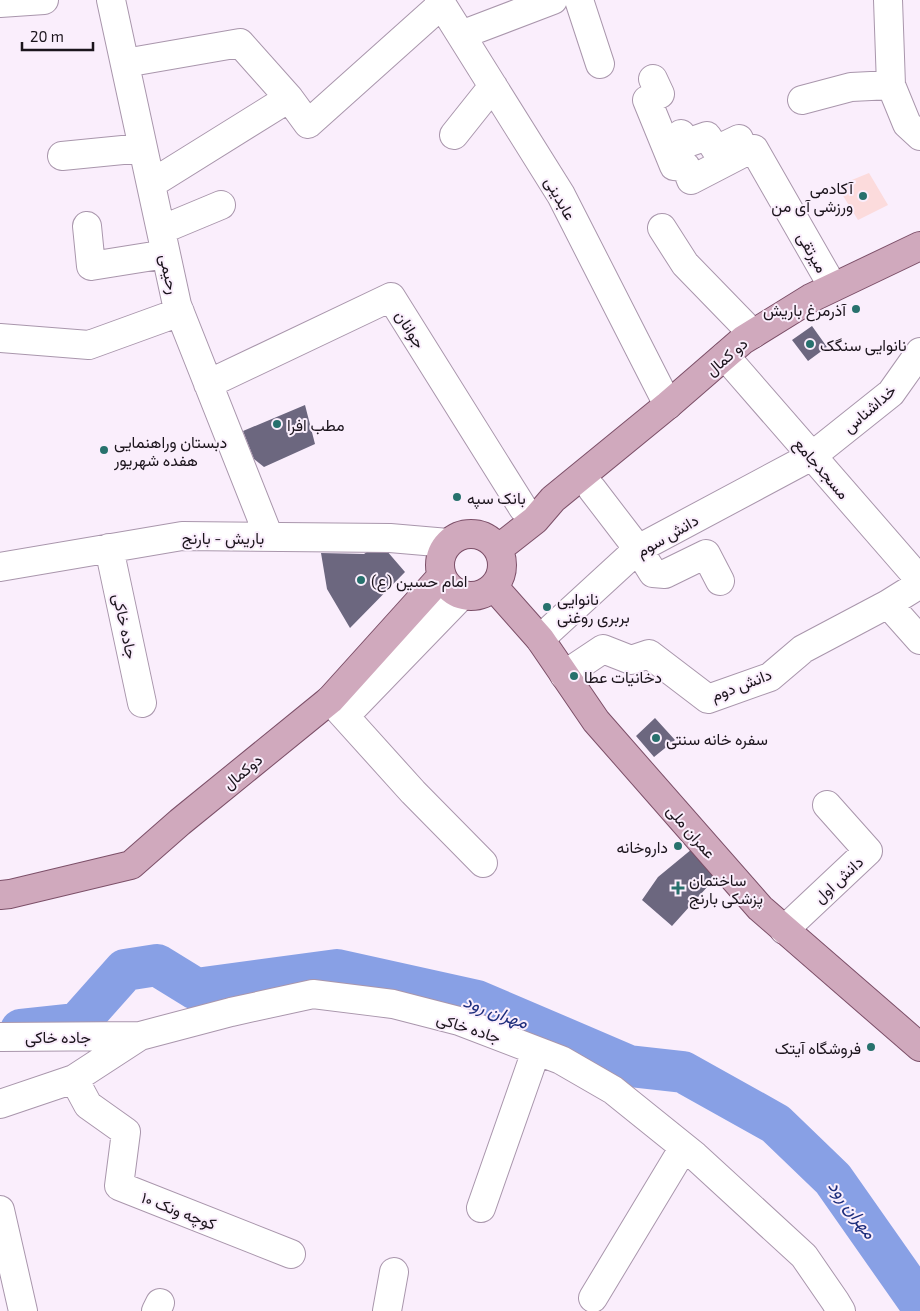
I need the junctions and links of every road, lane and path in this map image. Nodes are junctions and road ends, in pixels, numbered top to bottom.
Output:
1 (44, 0) edge
2 (111, 0) edge
3 (553, 0) edge
4 (579, 0) edge
5 (888, 0) edge
6 (440, 2) edge
7 (0, 3) edge
8 (461, 35) junction
9 (125, 63) junction
10 (600, 64) dead end
11 (653, 79) dead end
12 (891, 85) junction
13 (494, 86) junction
14 (288, 98) junction
15 (802, 100) dead end
16 (681, 134) dead end
17 (454, 135) dead end
18 (920, 136) edge
19 (143, 148) junction
20 (745, 152) junction
21 (62, 156) dead end
22 (151, 184) junction
23 (221, 205) dead end
24 (87, 226) dead end
25 (662, 228) dead end
26 (163, 242) junction
27 (920, 249) edge
28 (833, 287) junction
29 (180, 312) junction
30 (753, 334) junction
31 (0, 338) edge
32 (920, 352) edge
33 (725, 356) junction
34 (208, 384) junction
35 (668, 405) junction
36 (812, 456) junction
37 (592, 489) dead end
38 (553, 499) junction
39 (523, 508) junction
40 (269, 537) junction
41 (448, 543) junction
42 (492, 543) junction
43 (109, 548) junction
44 (638, 549) junction
45 (0, 567) edge
46 (441, 577) junction
47 (920, 580) edge
48 (720, 581) dead end
49 (920, 584) edge
50 (494, 586) junction
51 (462, 595) junction
52 (888, 604) junction
53 (540, 640) junction
54 (920, 640) edge
55 (564, 675) junction
56 (142, 703) dead end
57 (337, 708) junction
58 (826, 805) dead end
59 (483, 863) dead end
60 (0, 895) edge
61 (784, 930) junction
62 (140, 1036) junction
63 (0, 1037) edge
64 (920, 1047) edge
65 (536, 1051) junction
66 (74, 1079) junction
67 (0, 1104) edge
68 (684, 1147) junction
69 (481, 1208) dead end
70 (0, 1210) edge
71 (291, 1254) dead end
72 (394, 1272) dead end
73 (593, 1298) dead end
74 (23, 1311) edge
75 (387, 1311) edge
76 (841, 1311) edge

1 - 7 street
2 - 9 street, رحیمی
3 - 8 street
4 - 10 street
5 - 12 street
6 - 8 street, عابدینی
6 - 14 street
8 - 13 street, عابدینی
9 - 14 street
9 - 19 street, رحیمی
11 - 20 street
12 - 15 street
12 - 18 street
13 - 17 street
13 - 35 street, عابدینی
14 - 22 street
16 - 20 street, میرتقی
19 - 21 street
19 - 22 street, رحیمی
20 - 28 street, میرتقی
22 - 26 street, رحیمی
23 - 26 street
24 - 26 street
25 - 30 street
26 - 29 street, رحیمی
27 - 28 main road, دو کمال
28 - 30 main road, دو کمال
29 - 31 street
29 - 34 street, رحیمی
30 - 33 main road, دو کمال
32 - 36 street, خداشناس
33 - 35 main road, دو کمال
33 - 36 street, مسجدجامع
34 - 39 street, جوانان
34 - 40 street, رحیمی
35 - 38 main road, دو کمال
36 - 44 street, دانش سوم
36 - 47 street, مسجدجامع
37 - 44 street
38 - 39 main road, دو کمال
38 - 42 main road, دو کمال
39 - 42 main road, دو کمال
40 - 41 street, باریش - بارنج
40 - 43 street, باریش - بارنج
41 - 42 main road
41 - 46 main road
42 - 50 main road
43 - 45 street, باریش - بارنج
43 - 56 street, جاده خاکی
44 - 48 street
44 - 53 street, دانش سوم
46 - 51 main road
46 - 57 main road, دوکمال
49 - 52 street, دانش دوم
50 - 51 main road
50 - 53 main road, عمران ملی
51 - 57 street
52 - 54 street
52 - 55 street, دانش دوم
53 - 55 main road, عمران ملی
55 - 61 main road, عمران ملی
57 - 59 street
57 - 60 main road, دوکمال
58 - 61 street, دانش اول
61 - 64 main road, عمران ملی
62 - 63 street, جاده خاکی
62 - 65 street, جاده خاکی
62 - 66 street
65 - 68 street, جاده خاکی
65 - 69 street
66 - 67 street
66 - 71 street, کوچه ونک ۱۰
68 - 73 street
68 - 76 street, جاده خاکی
70 - 74 street
72 - 75 street

